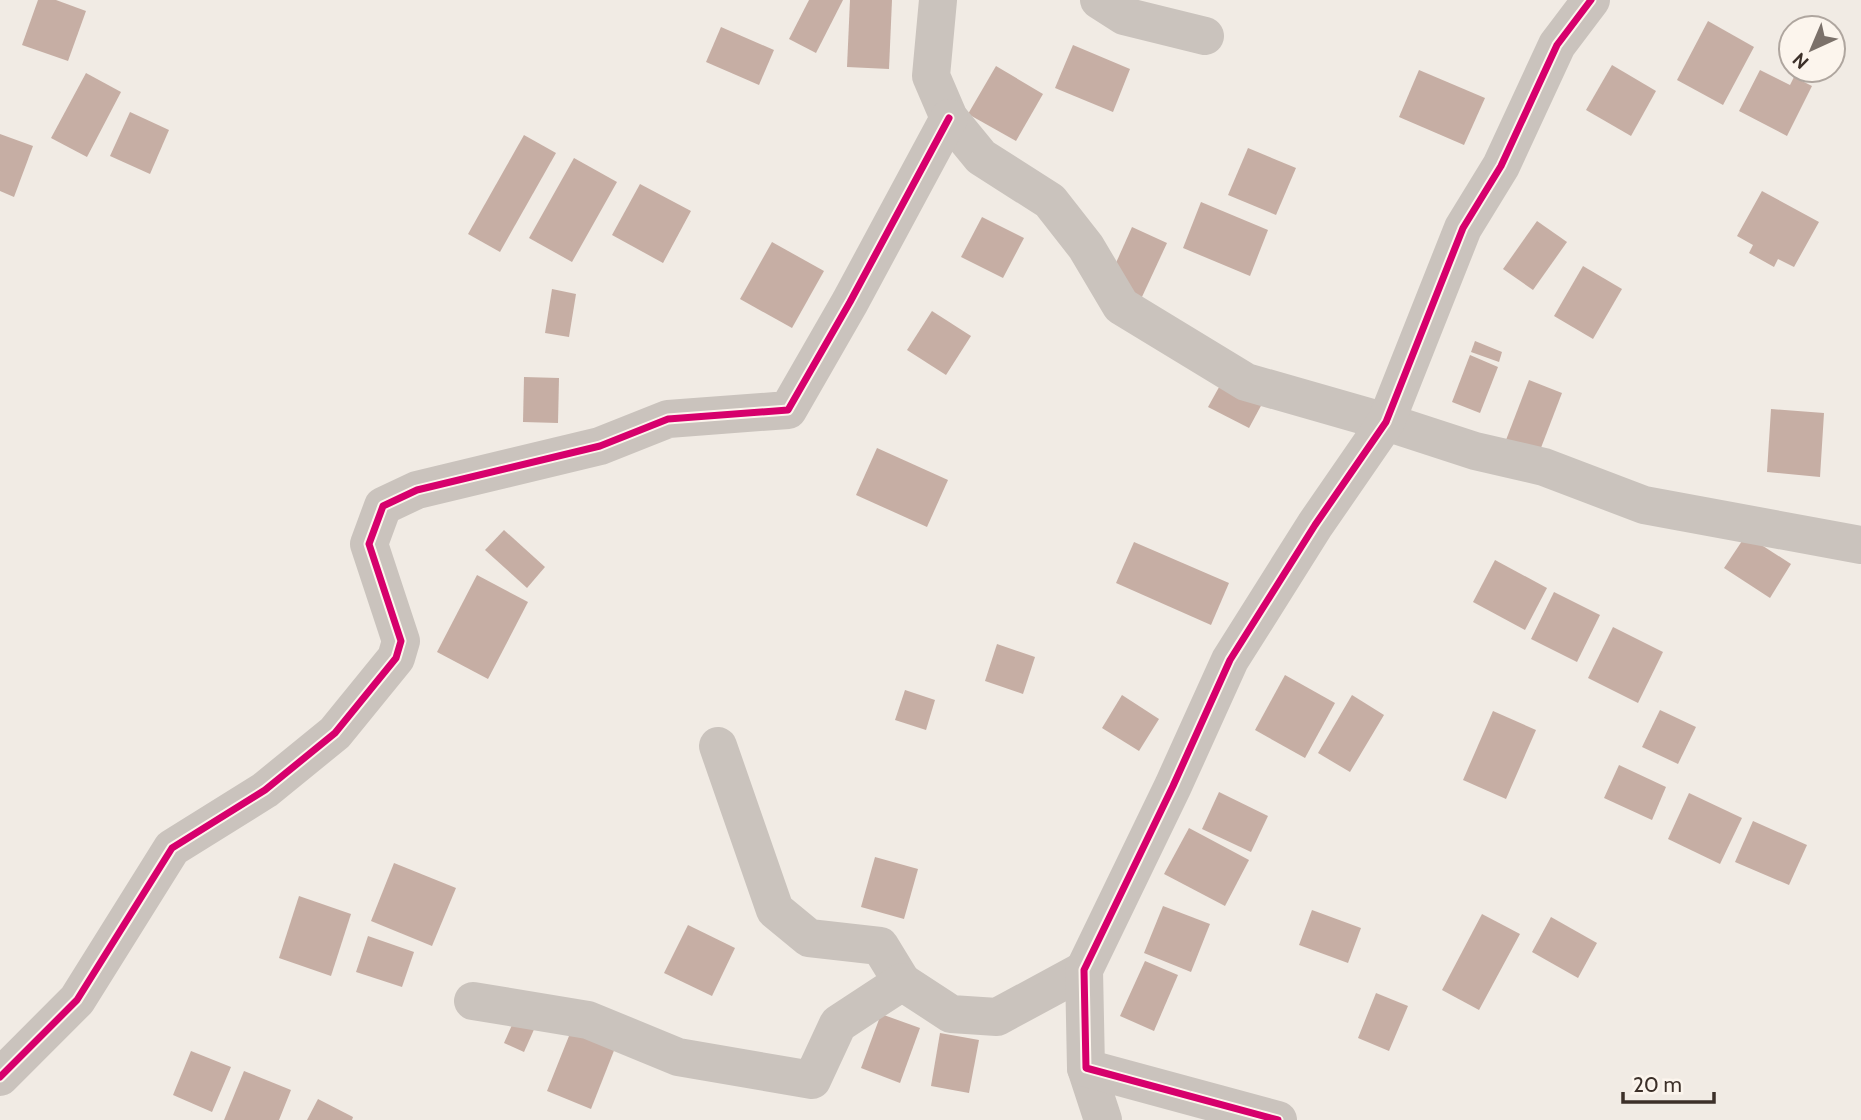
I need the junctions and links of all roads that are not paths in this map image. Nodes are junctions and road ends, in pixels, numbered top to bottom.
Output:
1 (938, 0) edge
2 (1099, 0) edge
3 (1591, 0) edge
4 (1205, 36) dead end
5 (949, 118) junction
6 (1386, 422) junction
7 (1861, 545) edge
8 (718, 746) dead end
9 (1084, 970) junction
10 (902, 982) junction
11 (473, 1001) dead end
12 (1086, 1068) junction
13 (0, 1077) edge
14 (1103, 1120) edge
15 (1278, 1120) edge

1 - 5 street
2 - 4 street
3 - 6 street
5 - 6 street
5 - 13 street
6 - 7 street
6 - 9 street
8 - 10 street
9 - 10 street
9 - 12 street
10 - 11 street
12 - 14 street
12 - 15 street

